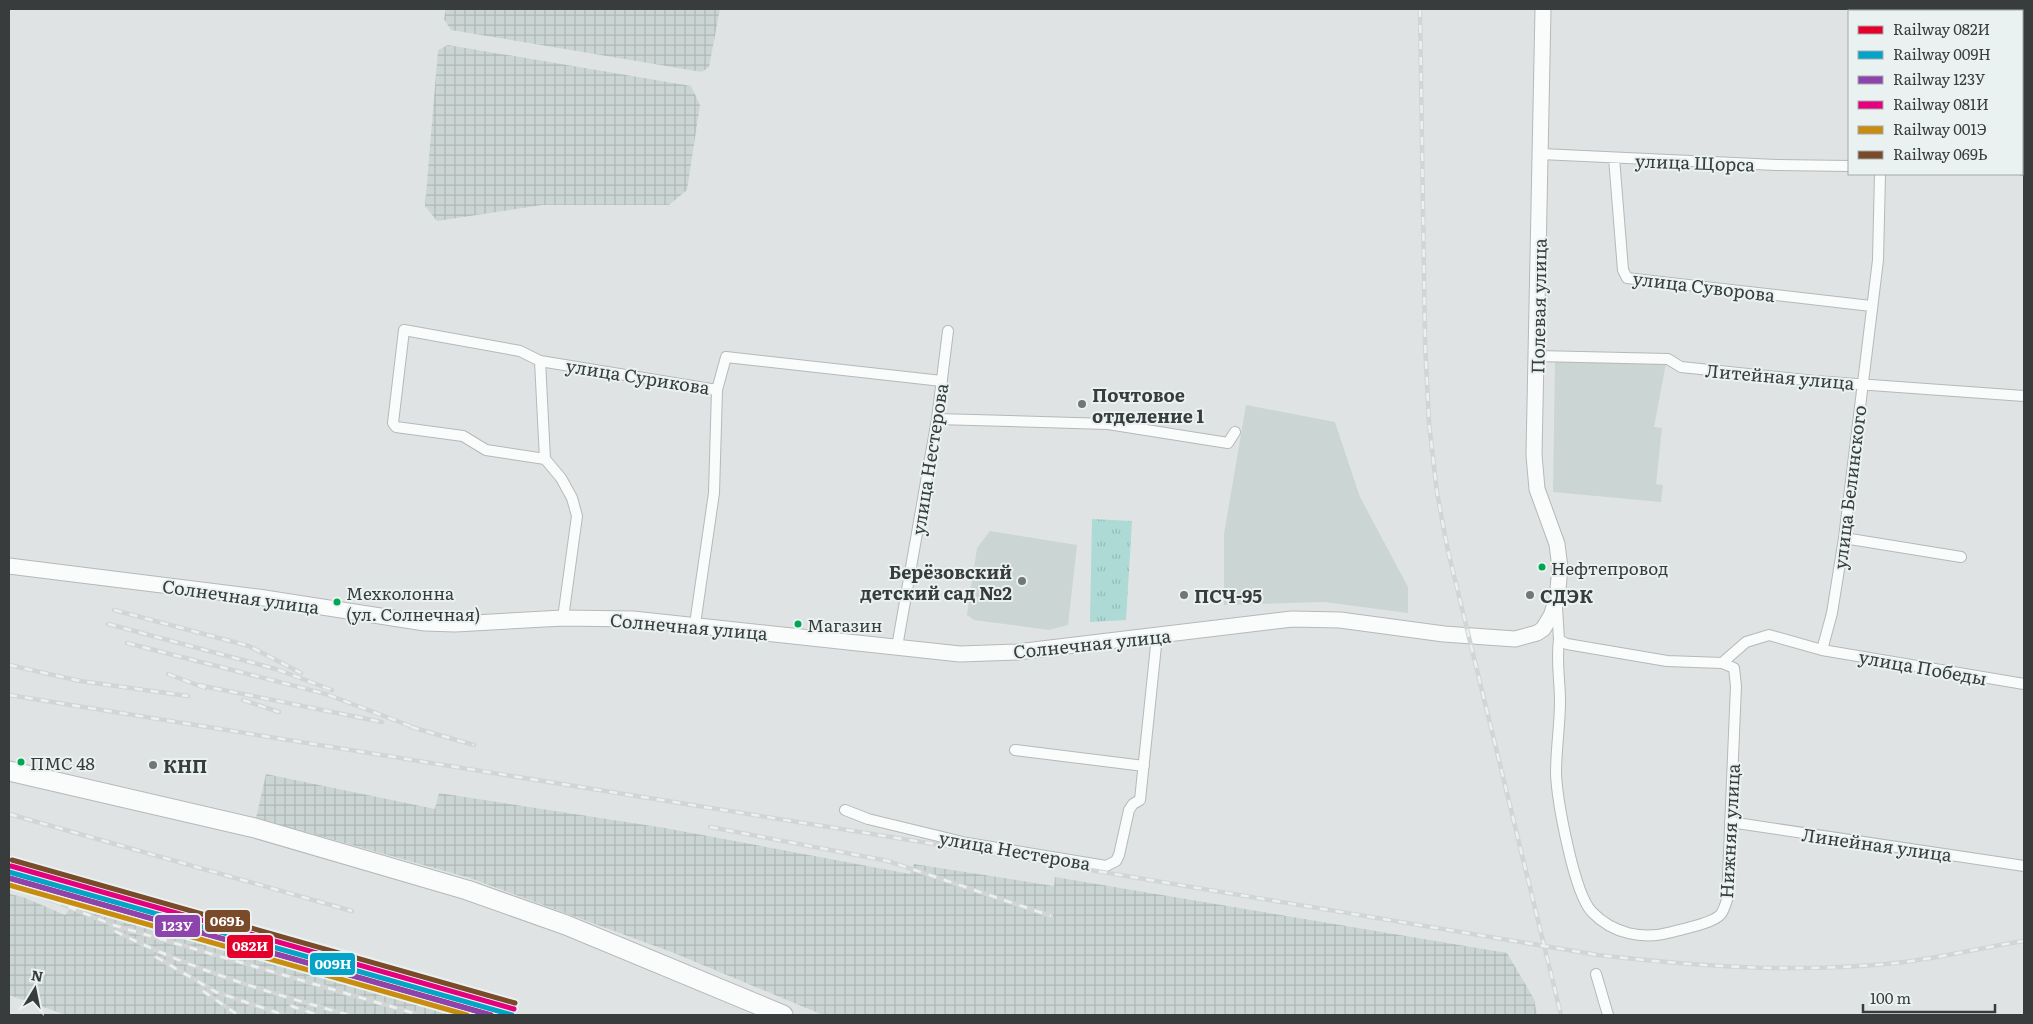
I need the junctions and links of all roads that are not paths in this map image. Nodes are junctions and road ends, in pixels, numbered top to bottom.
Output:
1 (1544, 9) edge
2 (1541, 154) junction
3 (1614, 158) junction
4 (1848, 166) edge
5 (1880, 175) edge
6 (1872, 306) junction
7 (948, 331) dead end
8 (1537, 356) junction
9 (540, 361) junction
10 (942, 381) junction
11 (1862, 383) junction
12 (717, 390) junction
13 (2024, 396) edge
14 (937, 419) junction
15 (1235, 432) dead end
16 (545, 459) junction
17 (1844, 538) junction
18 (1961, 557) dead end
19 (9, 566) edge
20 (1557, 598) junction
21 (563, 618) junction
22 (695, 624) junction
23 (1157, 636) junction
24 (1559, 640) junction
25 (896, 647) junction
26 (1822, 650) junction
27 (1722, 663) junction
28 (2024, 684) edge
29 (1015, 750) dead end
30 (1144, 766) junction
31 (9, 771) edge
32 (845, 810) dead end
33 (1730, 822) junction
34 (2024, 866) edge
35 (1596, 974) dead end
36 (783, 1015) edge
37 (1608, 1015) edge

1 - 2 street, Полевая улица
2 - 3 street, улица Щорса
2 - 8 street, Полевая улица
3 - 4 street, улица Щорса
3 - 6 street, улица Суворова
5 - 6 street, улица Белинского
6 - 11 street, улица Белинского
7 - 10 street, улица Нестерова
8 - 11 street, Литейная улица
8 - 20 street, Полевая улица
9 - 12 street, улица Сурикова
9 - 16 street
9 - 16 street, улица Сурикова
10 - 12 street, улица Сурикова
10 - 14 street, улица Нестерова
11 - 13 street, Литейная улица
11 - 17 street, улица Белинского
12 - 22 street
14 - 15 street
14 - 25 street, улица Нестерова
16 - 21 street
17 - 18 street
17 - 26 street, улица Белинского
19 - 21 street, Солнечная улица
20 - 23 street, Солнечная улица
20 - 24 street
21 - 22 street, Солнечная улица
22 - 25 street, Солнечная улица
23 - 25 street, Солнечная улица
23 - 30 street, улица Нестерова
24 - 27 street
24 - 33 street, Нижняя улица
26 - 27 street, улица Победы
26 - 28 street, улица Победы
27 - 33 street, Нижняя улица
29 - 30 street
30 - 32 street, улица Нестерова
31 - 36 highway
33 - 34 street, Линейная улица
35 - 37 street

